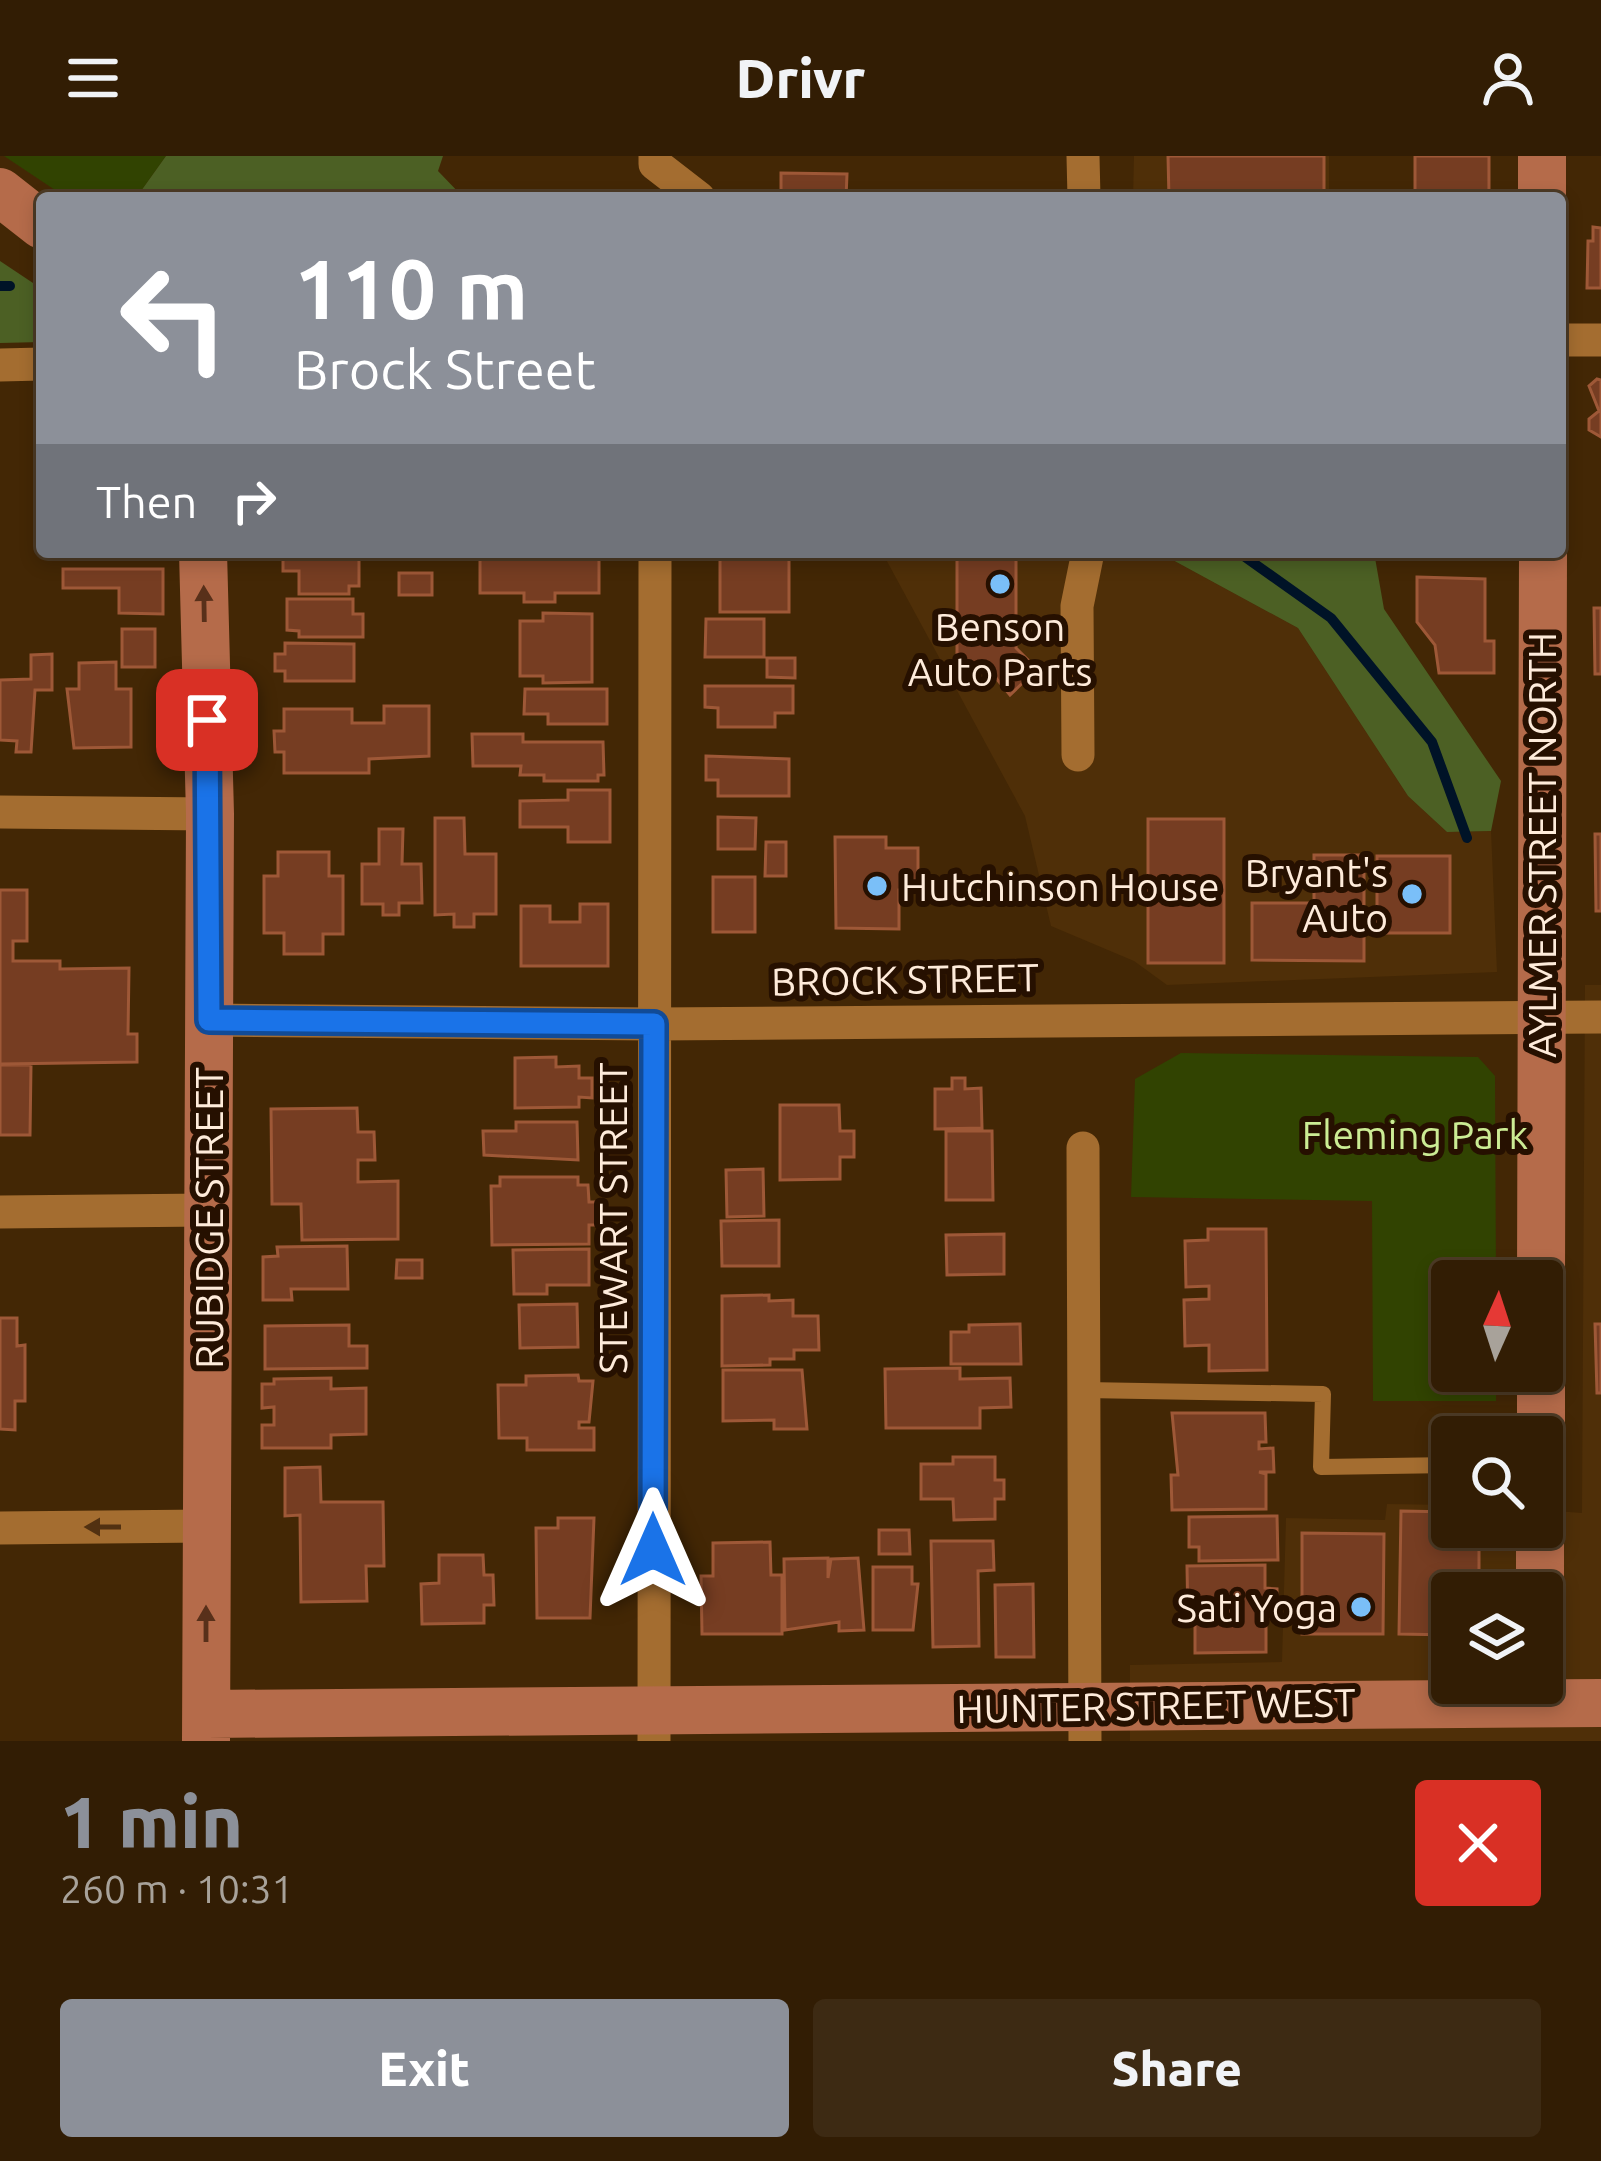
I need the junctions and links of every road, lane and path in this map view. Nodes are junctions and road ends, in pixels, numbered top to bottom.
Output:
1 (655, 156) edge
2 (1083, 156) edge
3 (1542, 156) edge
4 (691, 192) edge
5 (1084, 192) edge
6 (1542, 192) edge
7 (0, 193) edge
8 (36, 220) edge
9 (1566, 340) edge
10 (1601, 340) edge
11 (0, 364) edge
12 (36, 364) edge
13 (203, 558) edge
14 (655, 558) edge
15 (1088, 558) edge
16 (1543, 558) edge
17 (1078, 755) dead end
18 (0, 812) edge
19 (210, 814) junction
20 (1538, 1017) junction
21 (1601, 1017) edge
22 (209, 1020) junction
23 (654, 1024) junction
24 (1083, 1148) dead end
25 (208, 1210) junction
26 (0, 1212) edge
27 (1541, 1260) edge
28 (1085, 1390) junction
29 (1431, 1466) edge
30 (206, 1526) junction
31 (0, 1528) edge
32 (1601, 1703) edge
33 (1539, 1709) edge
34 (1085, 1722) edge
35 (654, 1727) edge
36 (207, 1728) edge

1 - 4 street
2 - 5 street
3 - 6 main road
7 - 8 main road
9 - 10 street
11 - 12 street
19 -> 13 main road, RUBIDGE STREET
14 - 23 street, STEWART STREET
15 - 17 street
16 - 20 main road, AYLMER STREET NORTH
18 - 19 street
19 - 22 main road, RUBIDGE STREET
20 - 21 street, BROCK STREET
20 - 23 street, BROCK STREET
20 - 27 main road, AYLMER STREET NORTH
22 - 23 street, BROCK STREET
22 - 25 main road, RUBIDGE STREET
23 - 35 street, STEWART STREET
24 - 28 street
25 - 26 street
25 - 30 main road, RUBIDGE STREET
28 - 29 lane
28 - 34 street
30 -> 31 street
36 -> 30 main road, RUBIDGE STREET
32 - 33 main road, HUNTER STREET WEST
33 - 34 main road, HUNTER STREET WEST
34 - 35 main road, HUNTER STREET WEST
35 - 36 main road, HUNTER STREET WEST

